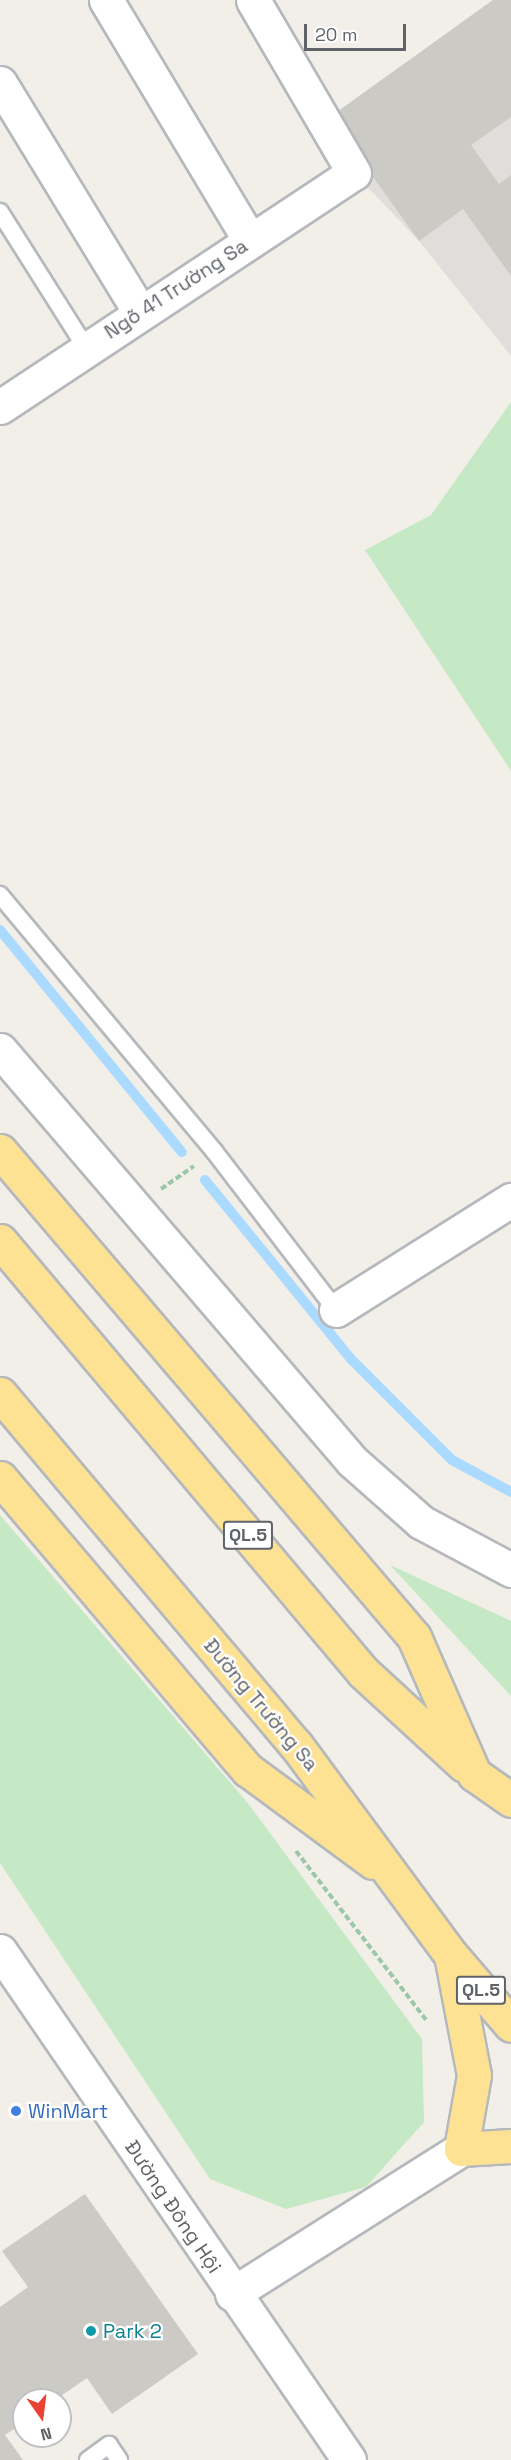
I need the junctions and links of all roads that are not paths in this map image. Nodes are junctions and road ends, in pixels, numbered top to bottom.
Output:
1 (106, 0) edge
2 (253, 0) edge
3 (0, 83) edge
4 (0, 212) edge
5 (250, 242) junction
6 (140, 312) junction
7 (86, 348) junction
8 (0, 407) edge
9 (0, 895) edge
10 (0, 1050) edge
11 (0, 1151) edge
12 (511, 1200) edge
13 (0, 1240) edge
14 (336, 1310) joint
15 (0, 1394) edge
16 (0, 1478) edge
17 (511, 1570) edge
18 (474, 1774) junction
19 (511, 1800) edge
20 (511, 1814) edge
21 (403, 1884) junction
22 (0, 1951) edge
23 (451, 1955) junction
24 (511, 2025) edge
25 (511, 2146) edge
26 (461, 2150) junction
27 (232, 2294) junction
28 (88, 2460) edge
29 (119, 2460) edge
30 (349, 2460) edge

1 - 5 street
2 - 5 street, Ngõ 41 Trường Sa
3 - 6 street
4 - 7 lane
5 - 6 street, Ngõ 41 Trường Sa
6 - 7 street, Ngõ 41 Trường Sa
7 - 8 street, Ngõ 41 Trường Sa
9 - 14 lane
10 - 17 street
11 - 18 highway
12 - 14 street
13 - 18 highway, QL.5
15 - 21 highway, Đường Trường Sa / QL.5
16 - 21 highway
18 - 19 highway
18 - 20 highway, QL.5
21 - 23 highway, Đường Trường Sa / QL.5
22 - 27 street, Đường Đông Hội
23 - 24 highway, Đường Trường Sa / QL.5
23 - 26 highway
25 - 26 highway
26 - 27 street
27 - 30 street, Đường Đông Hội
28 - 29 lane

